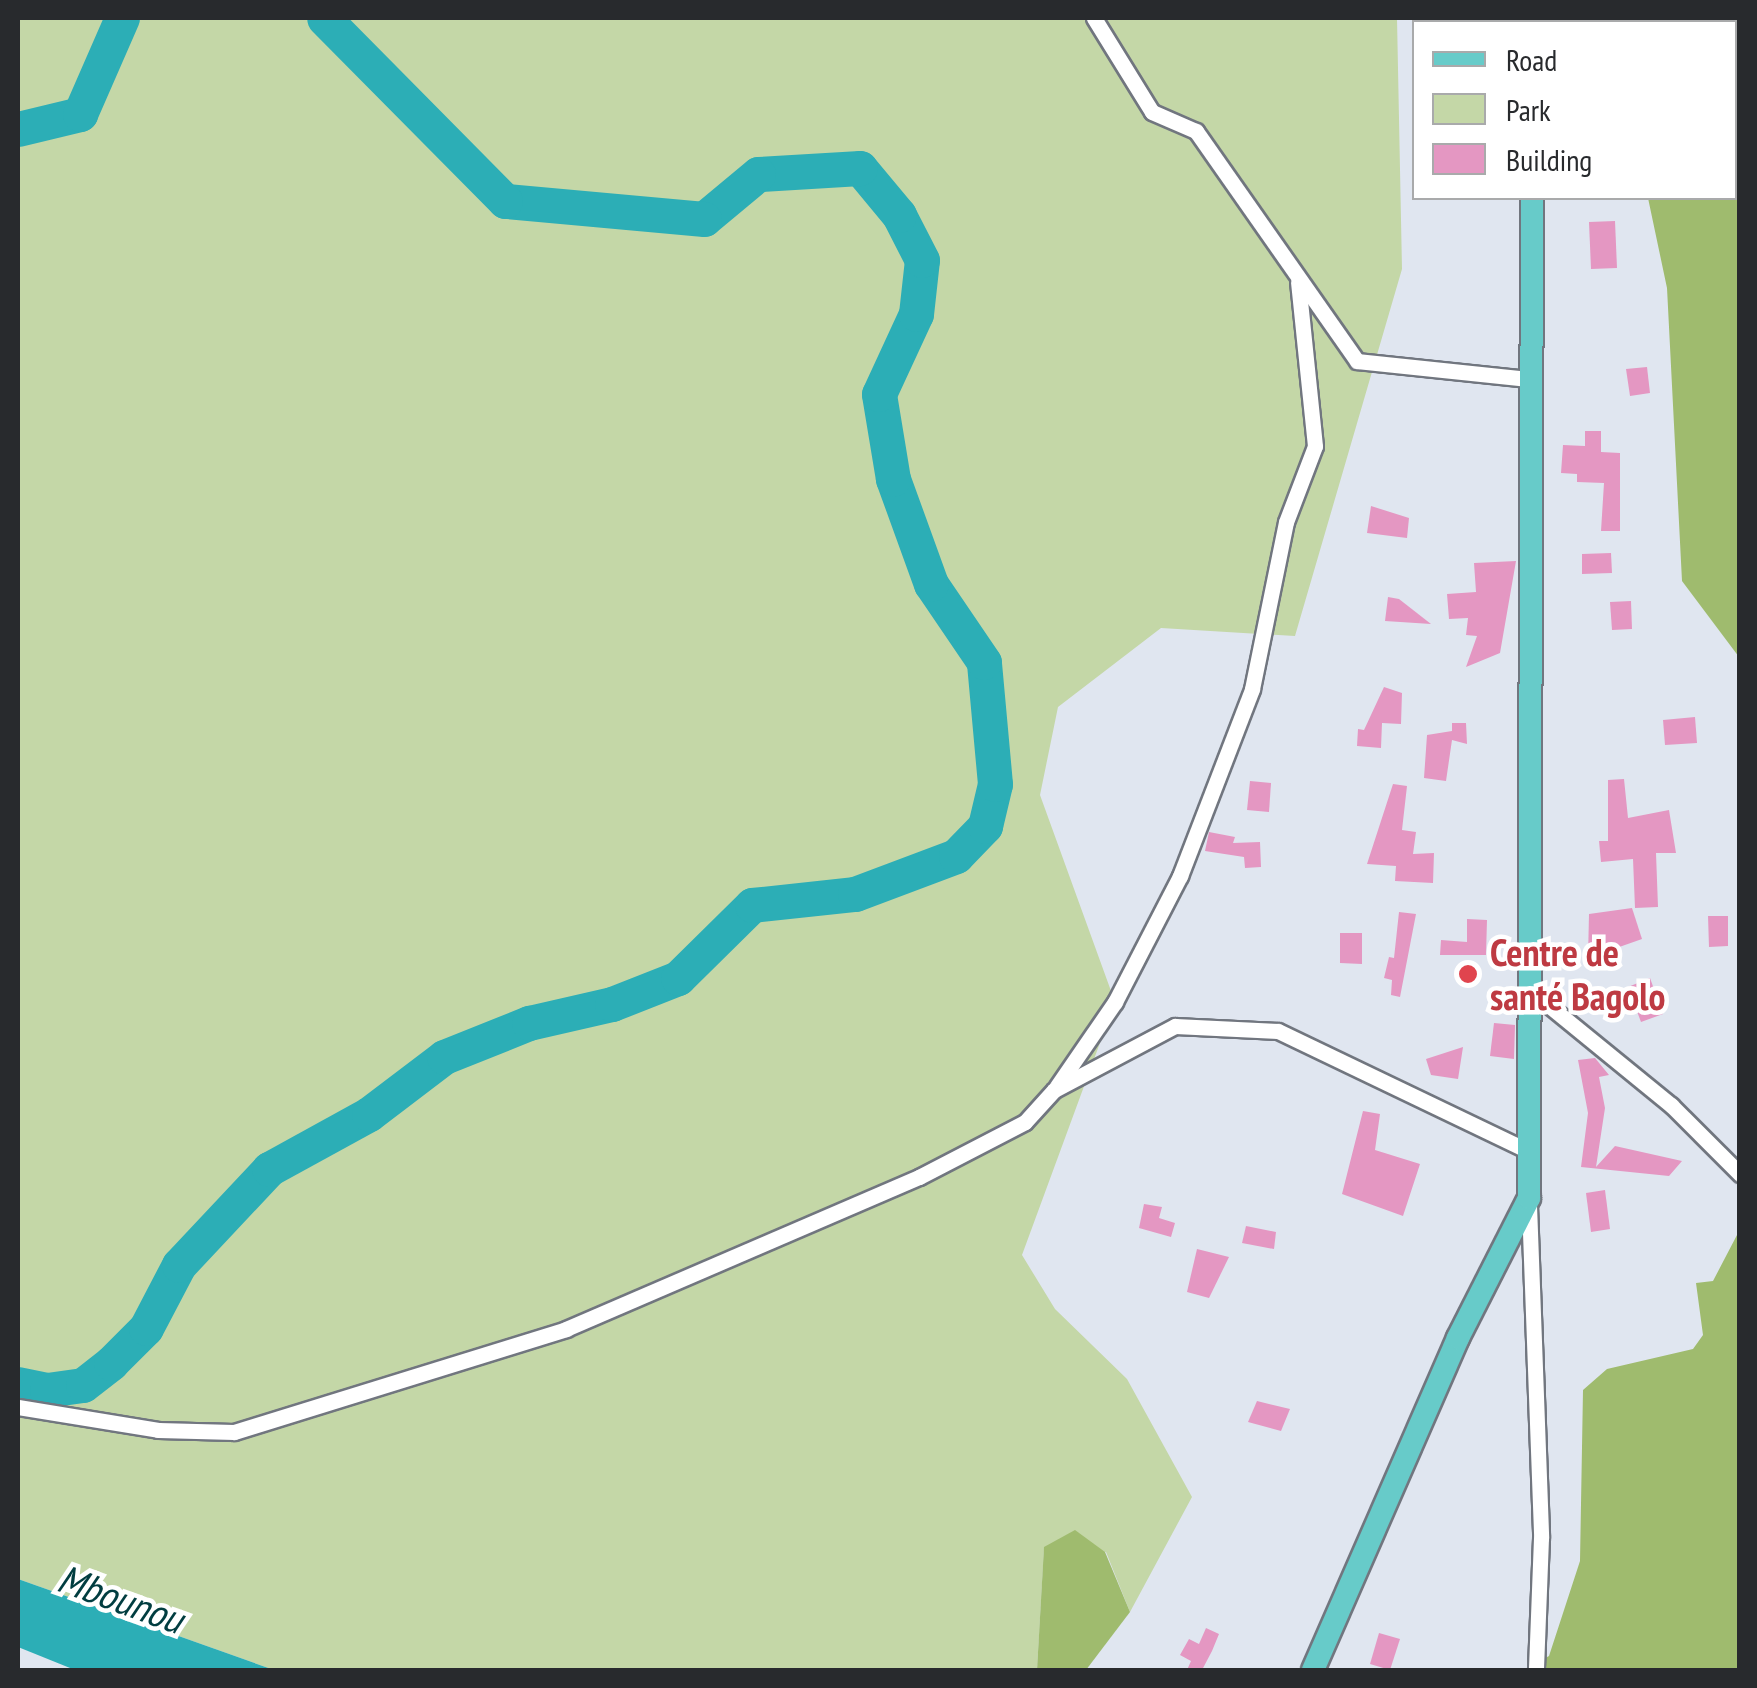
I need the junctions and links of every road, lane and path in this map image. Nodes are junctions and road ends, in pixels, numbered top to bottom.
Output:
1 (1094, 18) edge
2 (1532, 200) edge
3 (1298, 282) junction
4 (1528, 379) junction
5 (1531, 992) junction
6 (1054, 1090) junction
7 (1531, 1152) junction
8 (1740, 1174) edge
9 (1529, 1198) junction
10 (18, 1407) edge
11 (1312, 1670) edge
12 (1536, 1670) edge

1 - 3 street
2 - 4 main road
3 - 4 street
3 - 6 street
4 - 5 main road
5 - 7 main road
5 - 8 street
6 - 7 street
6 - 10 street
7 - 9 main road
9 - 11 main road
9 - 12 street

